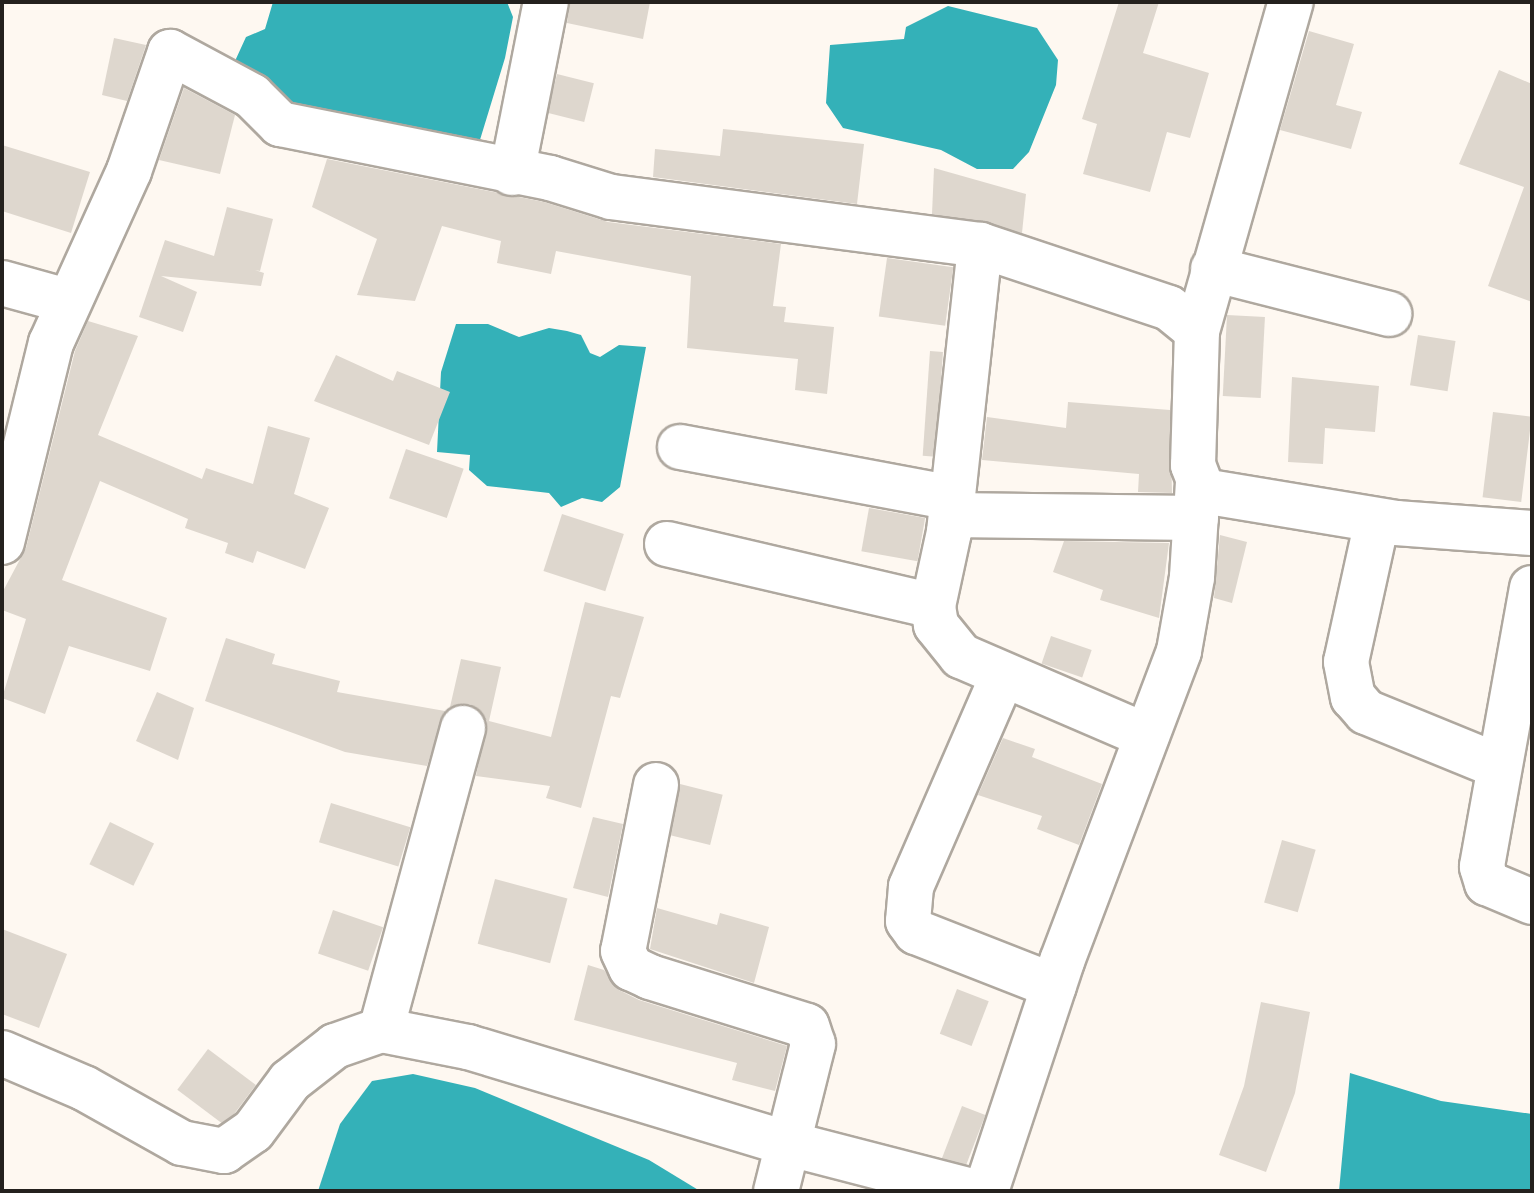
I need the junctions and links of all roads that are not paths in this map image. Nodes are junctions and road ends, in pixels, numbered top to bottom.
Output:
1 (546, 2) edge
2 (1291, 2) edge
3 (512, 173) junction
4 (980, 245) junction
5 (1213, 269) junction
6 (2, 283) edge
7 (67, 301) junction
8 (1389, 314) dead end
9 (1197, 331) junction
10 (680, 447) dead end
11 (1197, 500) junction
12 (952, 507) junction
13 (1377, 521) junction
14 (1532, 533) edge
15 (2, 542) edge
16 (667, 544) dead end
17 (1532, 588) edge
18 (933, 606) junction
19 (1003, 675) junction
20 (463, 728) dead end
21 (1147, 736) junction
22 (1498, 766) junction
23 (656, 785) dead end
24 (1532, 902) edge
25 (1054, 986) junction
26 (381, 1030) junction
27 (2, 1053) edge
28 (786, 1143) junction
29 (776, 1191) edge
30 (972, 1191) edge
31 (986, 1191) edge

1 - 3 street
2 - 5 street
3 - 4 street
3 - 7 street
4 - 9 street
4 - 12 street
5 - 8 street
5 - 9 street
6 - 7 street
7 - 15 street
9 - 11 street
10 - 12 street
11 - 12 street
11 - 13 street
11 - 21 street
12 - 18 street
13 - 14 street
13 - 22 street
16 - 18 street
17 - 22 street
18 - 19 street
19 - 21 street
19 - 25 street
20 - 26 street
21 - 25 street
22 - 24 street
23 - 28 street
25 - 31 street
26 - 27 street
26 - 28 street
28 - 29 street
28 - 30 street

